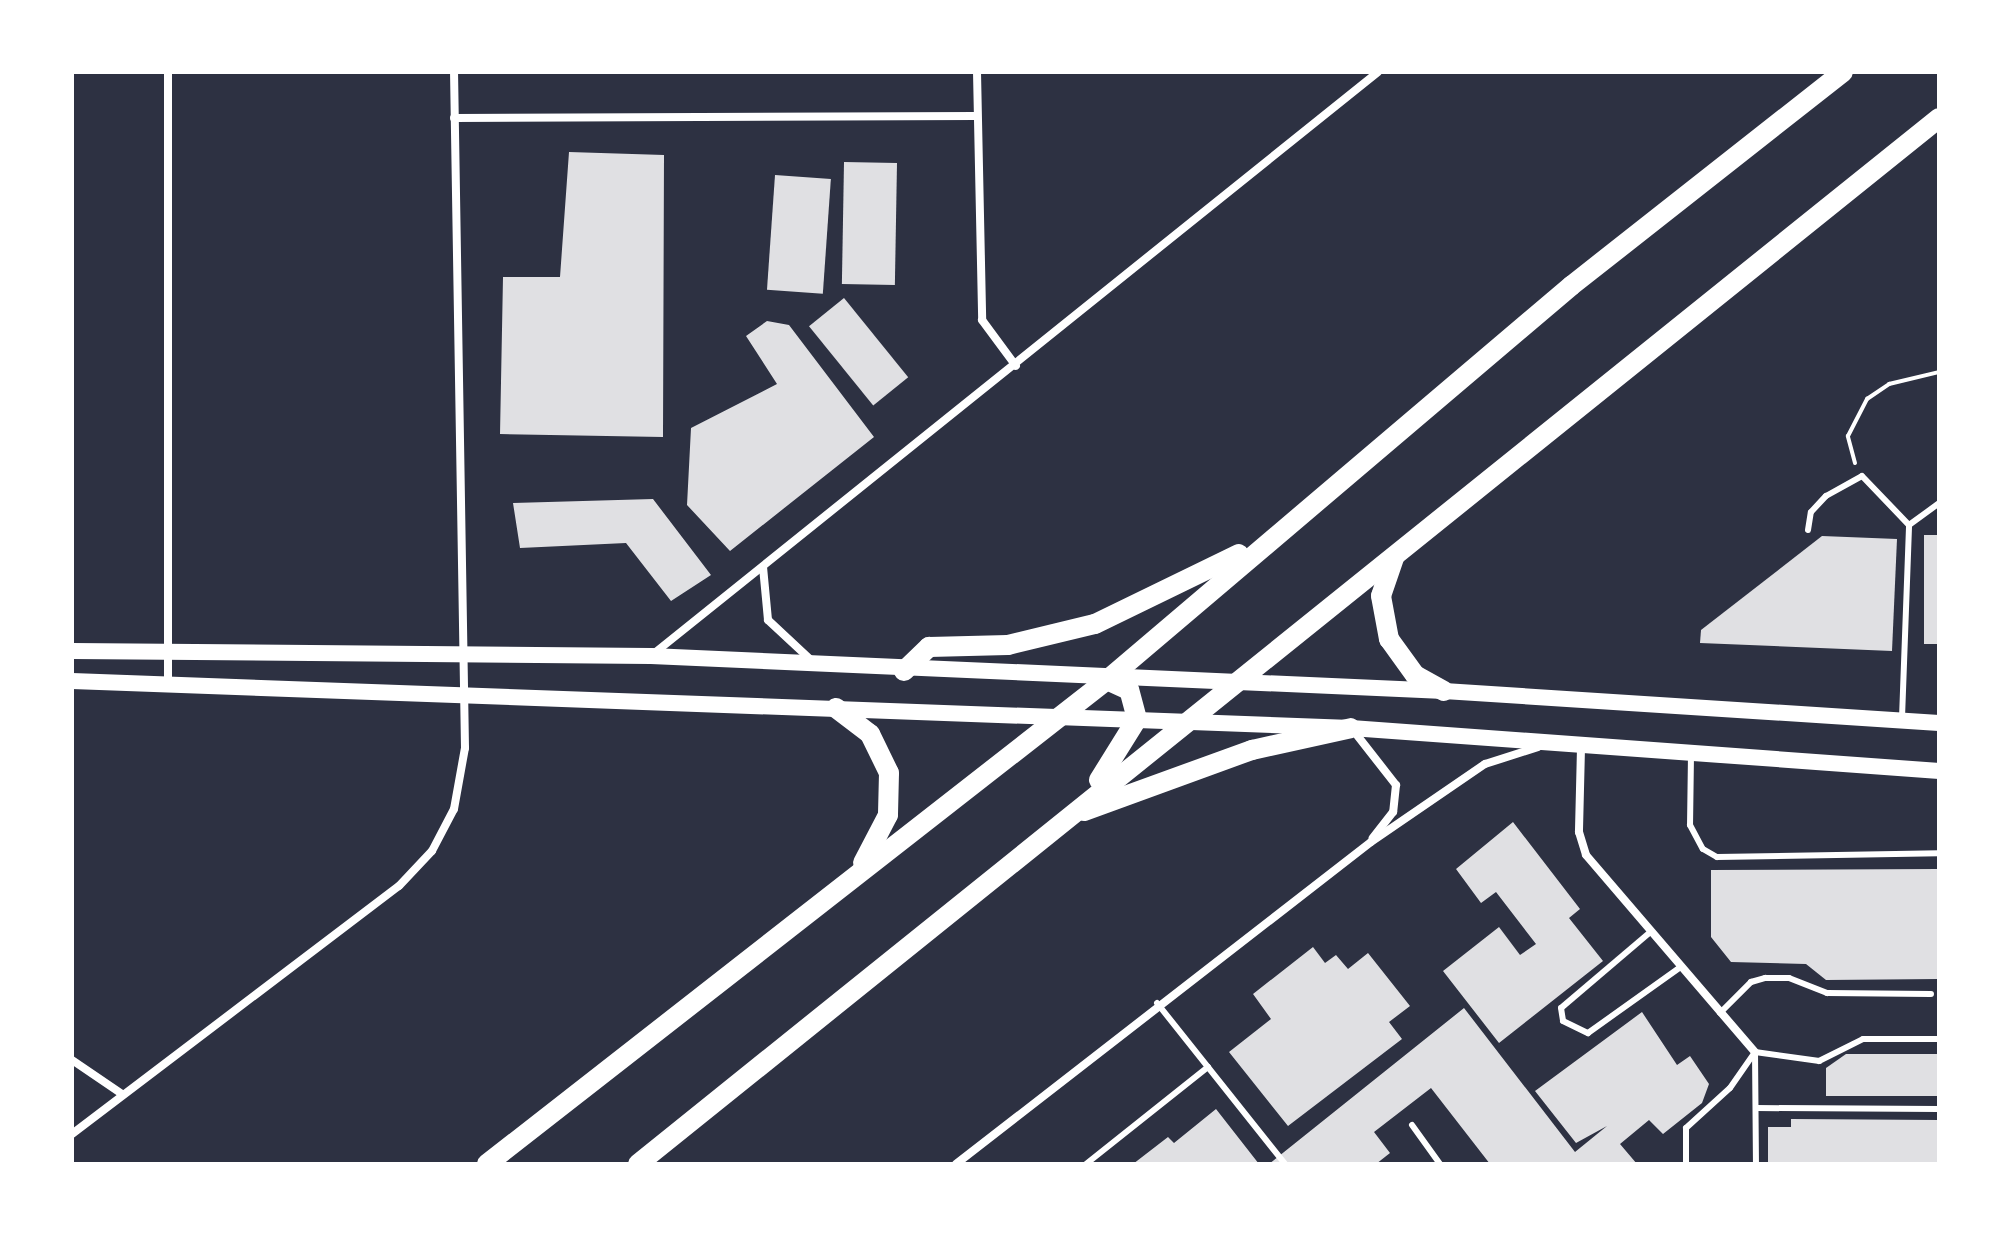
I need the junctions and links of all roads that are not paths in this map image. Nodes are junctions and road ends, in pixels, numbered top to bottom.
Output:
1 (168, 72) edge
2 (454, 72) edge
3 (977, 72) edge
4 (1378, 72) edge
5 (1843, 72) edge
6 (976, 116) junction
7 (454, 118) junction
8 (1939, 118) edge
9 (1016, 366) junction
10 (1939, 503) edge
11 (1909, 525) junction
12 (1808, 530) dead end
13 (1273, 536) junction
14 (1395, 554) junction
15 (763, 567) junction
16 (168, 649) junction
17 (459, 650) junction
18 (72, 651) edge
19 (651, 656) junction
20 (816, 663) junction
21 (904, 671) junction
22 (1107, 680) junction
23 (72, 681) edge
24 (1233, 682) junction
25 (168, 684) junction
26 (1444, 691) junction
27 (462, 692) junction
28 (836, 708) junction
29 (1057, 719) junction
30 (1137, 719) junction
31 (1186, 720) junction
32 (1902, 721) junction
33 (1939, 723) edge
34 (1351, 728) junction
35 (1540, 746) junction
36 (1581, 748) junction
37 (1691, 754) junction
38 (1939, 771) edge
39 (1063, 820) junction
40 (1371, 842) junction
41 (1939, 853) edge
42 (861, 871) junction
43 (1648, 934) junction
44 (1679, 968) junction
45 (1931, 994) dead end
46 (1157, 1003) junction
47 (1720, 1013) junction
48 (1939, 1039) edge
49 (1755, 1052) junction
50 (72, 1060) edge
51 (1208, 1067) junction
52 (122, 1094) junction
53 (1756, 1108) junction
54 (1939, 1109) edge
55 (1412, 1125) dead end
56 (72, 1134) edge
57 (487, 1164) edge
58 (638, 1164) edge
59 (956, 1164) edge
60 (1086, 1164) edge
61 (1285, 1164) edge
62 (1440, 1164) edge
63 (1686, 1164) edge
64 (1756, 1164) edge

1 - 16 street
2 - 7 street
3 - 6 street
4 - 9 street
5 - 13 main road
6 - 7 street
6 - 9 street
7 - 17 street
8 - 14 main road
9 - 15 street
10 - 11 lane
11 - 12 lane
11 - 32 lane
13 - 21 main road
13 - 22 main road
14 - 24 main road
14 - 26 main road
15 - 19 street
15 - 20 street
16 - 17 main road
16 - 18 main road
16 - 25 street
17 - 19 main road
17 - 27 street
19 - 20 main road
20 - 21 main road
21 - 22 main road
22 - 24 main road
22 - 29 main road
22 - 30 main road
23 - 25 main road
24 - 26 main road
24 - 31 main road
25 - 27 main road
26 - 32 main road
27 - 28 main road
27 - 52 street
28 - 29 main road
28 - 42 main road
29 - 30 main road
29 - 42 main road
30 - 31 main road
30 - 39 main road
31 - 34 main road
31 - 39 main road
32 - 33 main road
34 - 35 main road
34 - 39 main road
34 - 40 street
35 - 36 main road
35 - 40 street
36 - 37 main road
36 - 43 street
37 - 38 main road
37 - 41 lane
39 - 58 main road
40 - 46 street
42 - 57 main road
43 - 44 street
43 - 44 lane
44 - 47 street
45 - 47 lane
46 - 51 lane
46 - 59 street
47 - 49 street
48 - 49 lane
49 - 53 lane
49 - 63 lane
50 - 52 street
51 - 60 lane
51 - 61 lane
52 - 56 street
53 - 54 lane
53 - 64 lane
55 - 62 lane

